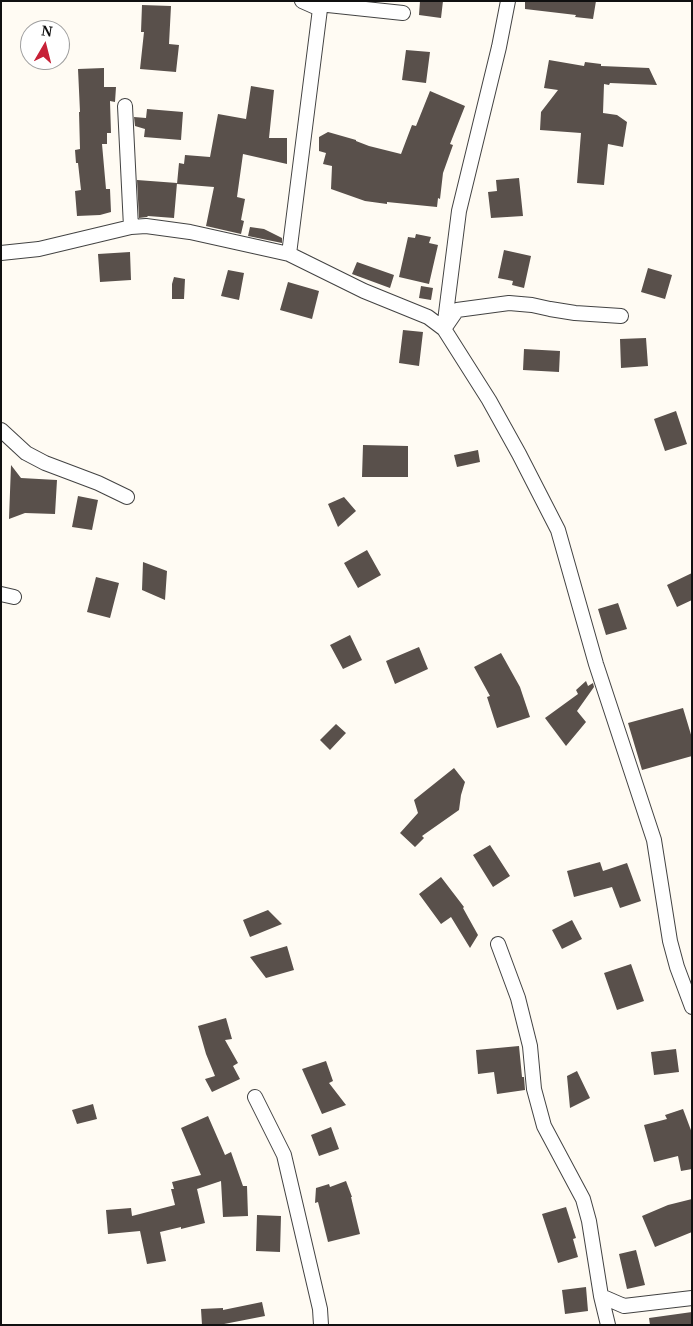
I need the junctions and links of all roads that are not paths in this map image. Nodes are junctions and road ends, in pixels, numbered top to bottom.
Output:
1 (508, 1) edge
2 (303, 2) edge
3 (403, 13) dead end
4 (125, 106) dead end
5 (131, 226) junction
6 (1, 253) edge
7 (289, 254) junction
8 (621, 316) dead end
9 (444, 329) junction
10 (1, 430) edge
11 (127, 497) dead end
12 (498, 944) dead end
13 (692, 1007) edge
14 (255, 1097) dead end
15 (601, 1296) junction
16 (692, 1298) edge
17 (321, 1325) edge
18 (608, 1325) edge

1 - 9 street
2 - 3 street
2 - 7 street
4 - 5 street
5 - 6 street
5 - 7 street
7 - 9 street
8 - 9 street
9 - 13 street
10 - 11 street
12 - 15 street
14 - 17 street
15 - 16 street
15 - 18 street

